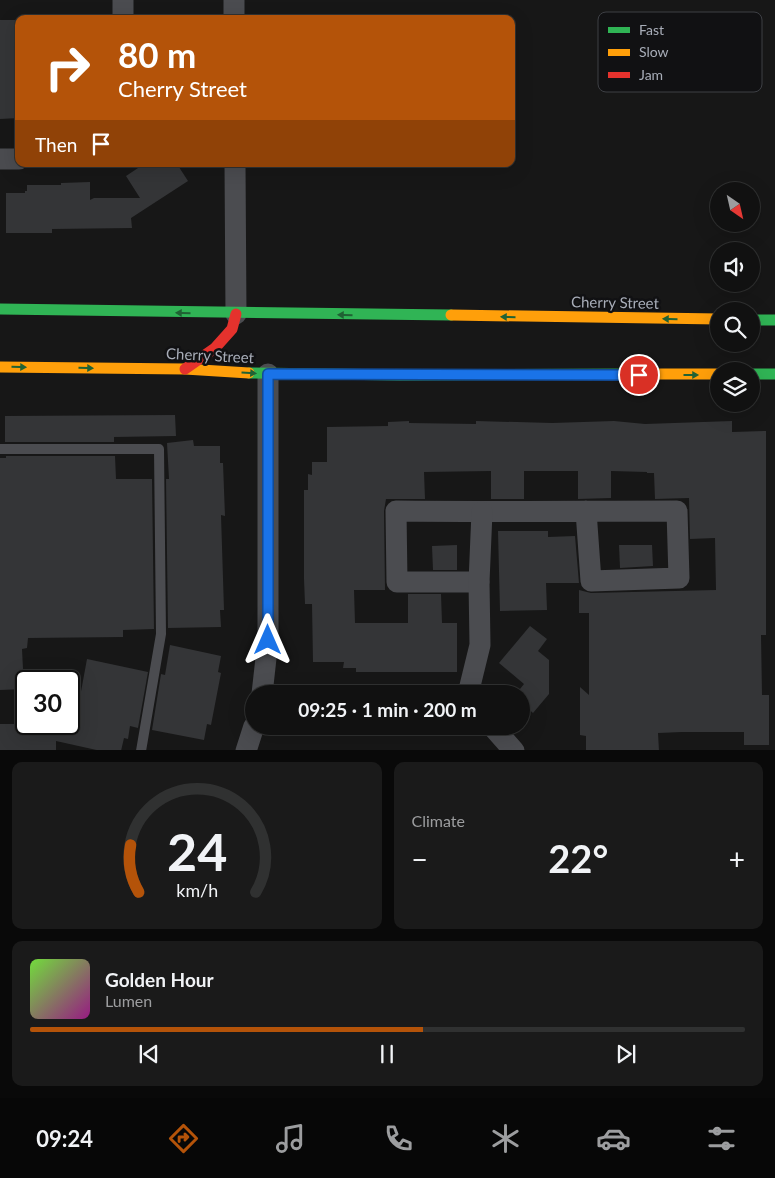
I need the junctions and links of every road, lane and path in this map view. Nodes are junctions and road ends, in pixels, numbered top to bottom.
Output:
1 (123, 0) edge
2 (234, 0) edge
3 (123, 15) edge
4 (234, 15) edge
5 (0, 159) edge
6 (15, 159) edge
7 (235, 167) edge
8 (0, 309) edge
9 (236, 314) junction
10 (710, 319) edge
11 (760, 320) edge
12 (775, 320) edge
13 (0, 367) edge
14 (185, 368) junction
15 (268, 374) junction
16 (710, 374) edge
17 (760, 374) edge
18 (775, 374) edge
19 (0, 449) edge
20 (482, 512) junction
21 (586, 512) junction
22 (479, 582) junction
23 (263, 685) edge
24 (470, 685) edge
25 (251, 735) edge
26 (500, 735) edge
27 (140, 750) edge
28 (246, 750) edge
29 (514, 750) edge

1 - 3 street
2 - 4 street
5 - 6 street
7 - 9 street
9 -> 8 main road, Cherry Street
10 -> 9 main road, Cherry Street
9 - 14 main road
11 - 12 main road
13 -> 14 main road, Cherry Street
14 -> 15 main road, Cherry Street
15 -> 16 main road, Cherry Street
15 - 23 street
17 - 18 main road
19 - 27 lane
20 - 21 street
20 - 22 street
20 - 22 street
21 - 21 street
22 - 24 street
25 - 28 street
26 - 29 street

